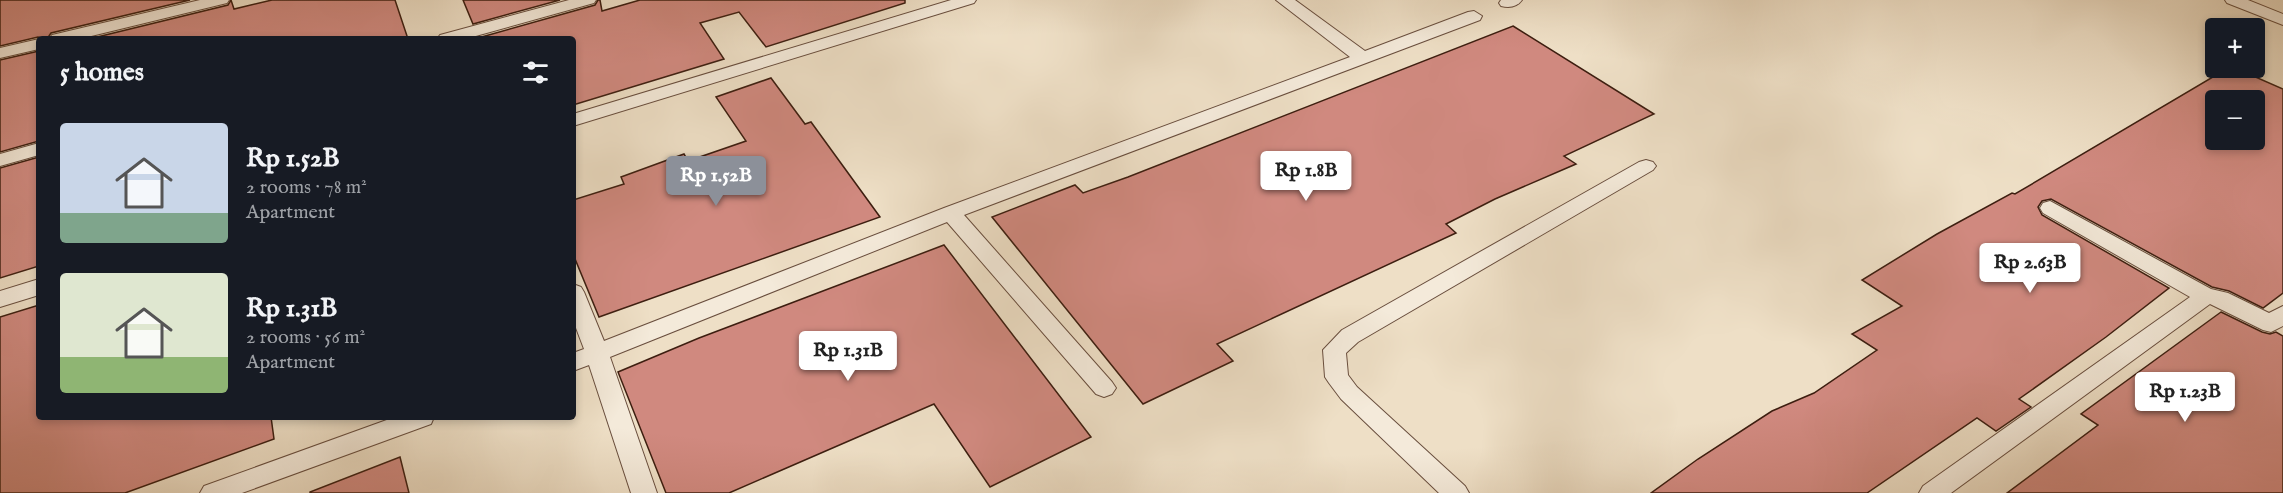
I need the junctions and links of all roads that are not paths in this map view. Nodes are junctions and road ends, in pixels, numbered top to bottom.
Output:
1 (221, 0) edge
2 (588, 0) edge
3 (968, 0) edge
4 (1284, 0) edge
5 (2233, 0) edge
6 (1474, 16) dead end
7 (2283, 20) edge
8 (473, 35) edge
9 (71, 36) edge
10 (36, 45) edge
11 (0, 53) edge
12 (1364, 59) junction
13 (576, 119) edge
14 (36, 150) edge
15 (0, 160) edge
16 (1646, 166) dead end
17 (2050, 208) dead end
18 (951, 213) junction
19 (36, 288) edge
20 (2206, 296) junction
21 (0, 299) edge
22 (576, 314) edge
23 (2279, 323) edge
24 (582, 358) edge
25 (1104, 388) dead end
26 (414, 420) edge
27 (213, 493) edge
28 (644, 493) edge
29 (1456, 493) edge
30 (1932, 493) edge

1 - 9 lane
2 - 8 lane
3 - 13 lane
4 - 12 lane
5 - 7 lane
6 - 12 lane
10 - 11 lane
12 - 18 lane
14 - 15 lane
16 - 29 lane
17 - 20 lane
18 - 24 lane
18 - 25 lane
19 - 21 lane
20 - 23 lane
20 - 30 lane
22 - 24 lane
24 - 28 lane
26 - 27 lane

